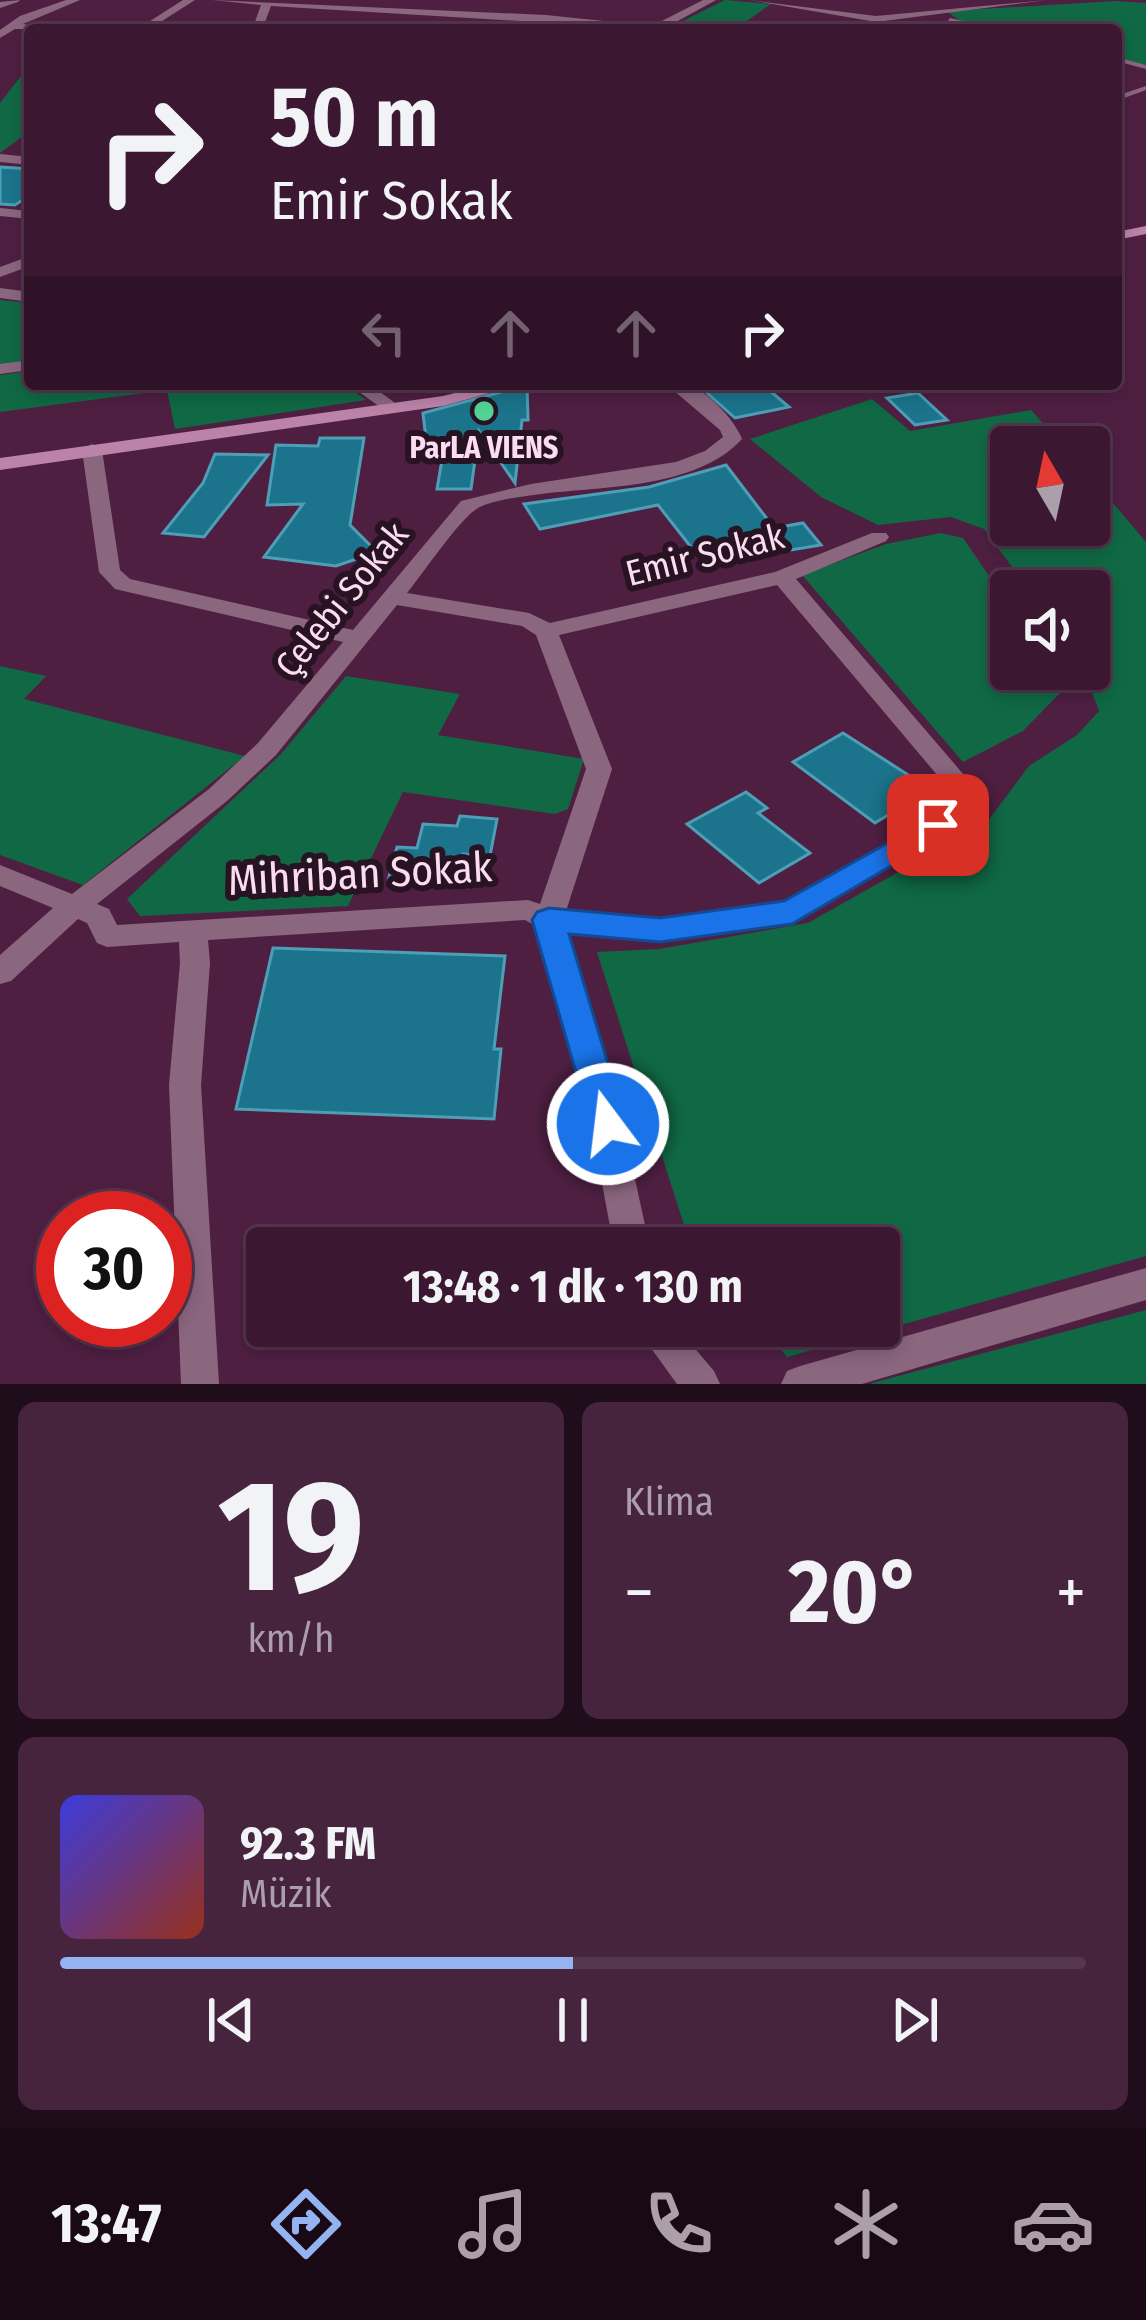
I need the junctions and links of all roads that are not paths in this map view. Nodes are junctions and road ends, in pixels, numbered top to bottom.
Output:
1 (15, 0) edge
2 (75, 0) edge
3 (190, 0) edge
4 (217, 0) edge
5 (385, 0) edge
6 (711, 0) edge
7 (754, 0) edge
8 (1042, 0) edge
9 (268, 1) edge
10 (0, 5) edge
11 (372, 8) junction
12 (563, 9) dead end
13 (422, 11) junction
14 (497, 15) junction
15 (546, 18) junction
16 (950, 20) dead end
17 (151, 24) edge
18 (410, 24) edge
19 (490, 24) edge
20 (601, 24) edge
21 (667, 24) edge
22 (968, 24) edge
23 (4, 30) edge
24 (366, 390) edge
25 (484, 390) edge
26 (682, 390) edge
27 (393, 408) junction
28 (92, 450) junction
29 (0, 464) edge
30 (879, 537) dead end
31 (782, 577) junction
32 (394, 598) junction
33 (546, 631) junction
34 (361, 639) junction
35 (0, 875) edge
36 (76, 906) junction
37 (549, 920) junction
38 (192, 929) junction
39 (0, 974) edge
40 (628, 1227) edge
41 (1146, 1284) edge
42 (670, 1347) edge
43 (200, 1384) edge
44 (701, 1384) edge
45 (800, 1384) edge

1 - 10 street
2 - 23 street
3 - 17 street
4 - 9 street
5 - 11 street
6 - 21 street
7 - 8 street
9 - 11 street
11 - 13 street
12 - 15 street
13 - 14 street
13 - 18 street
14 - 15 street
14 - 19 street
15 - 20 street
16 - 22 lane
24 - 27 street
25 - 27 street
26 - 32 street, Çelebi Sokak
27 - 28 street
28 - 29 street
28 - 34 street
30 - 31 street, Emir Sokak
31 - 33 street, Emir Sokak
31 - 37 street
32 - 33 street
32 - 34 street, Çelebi Sokak
33 - 37 street
34 - 36 street, Çelebi Sokak
35 - 36 street, Mihriban Sokak
36 - 38 street, Mihriban Sokak
36 - 39 street, Çelebi Sokak
37 - 38 street, Mihriban Sokak
37 - 40 street
38 - 43 street
41 - 45 street
42 - 44 street

